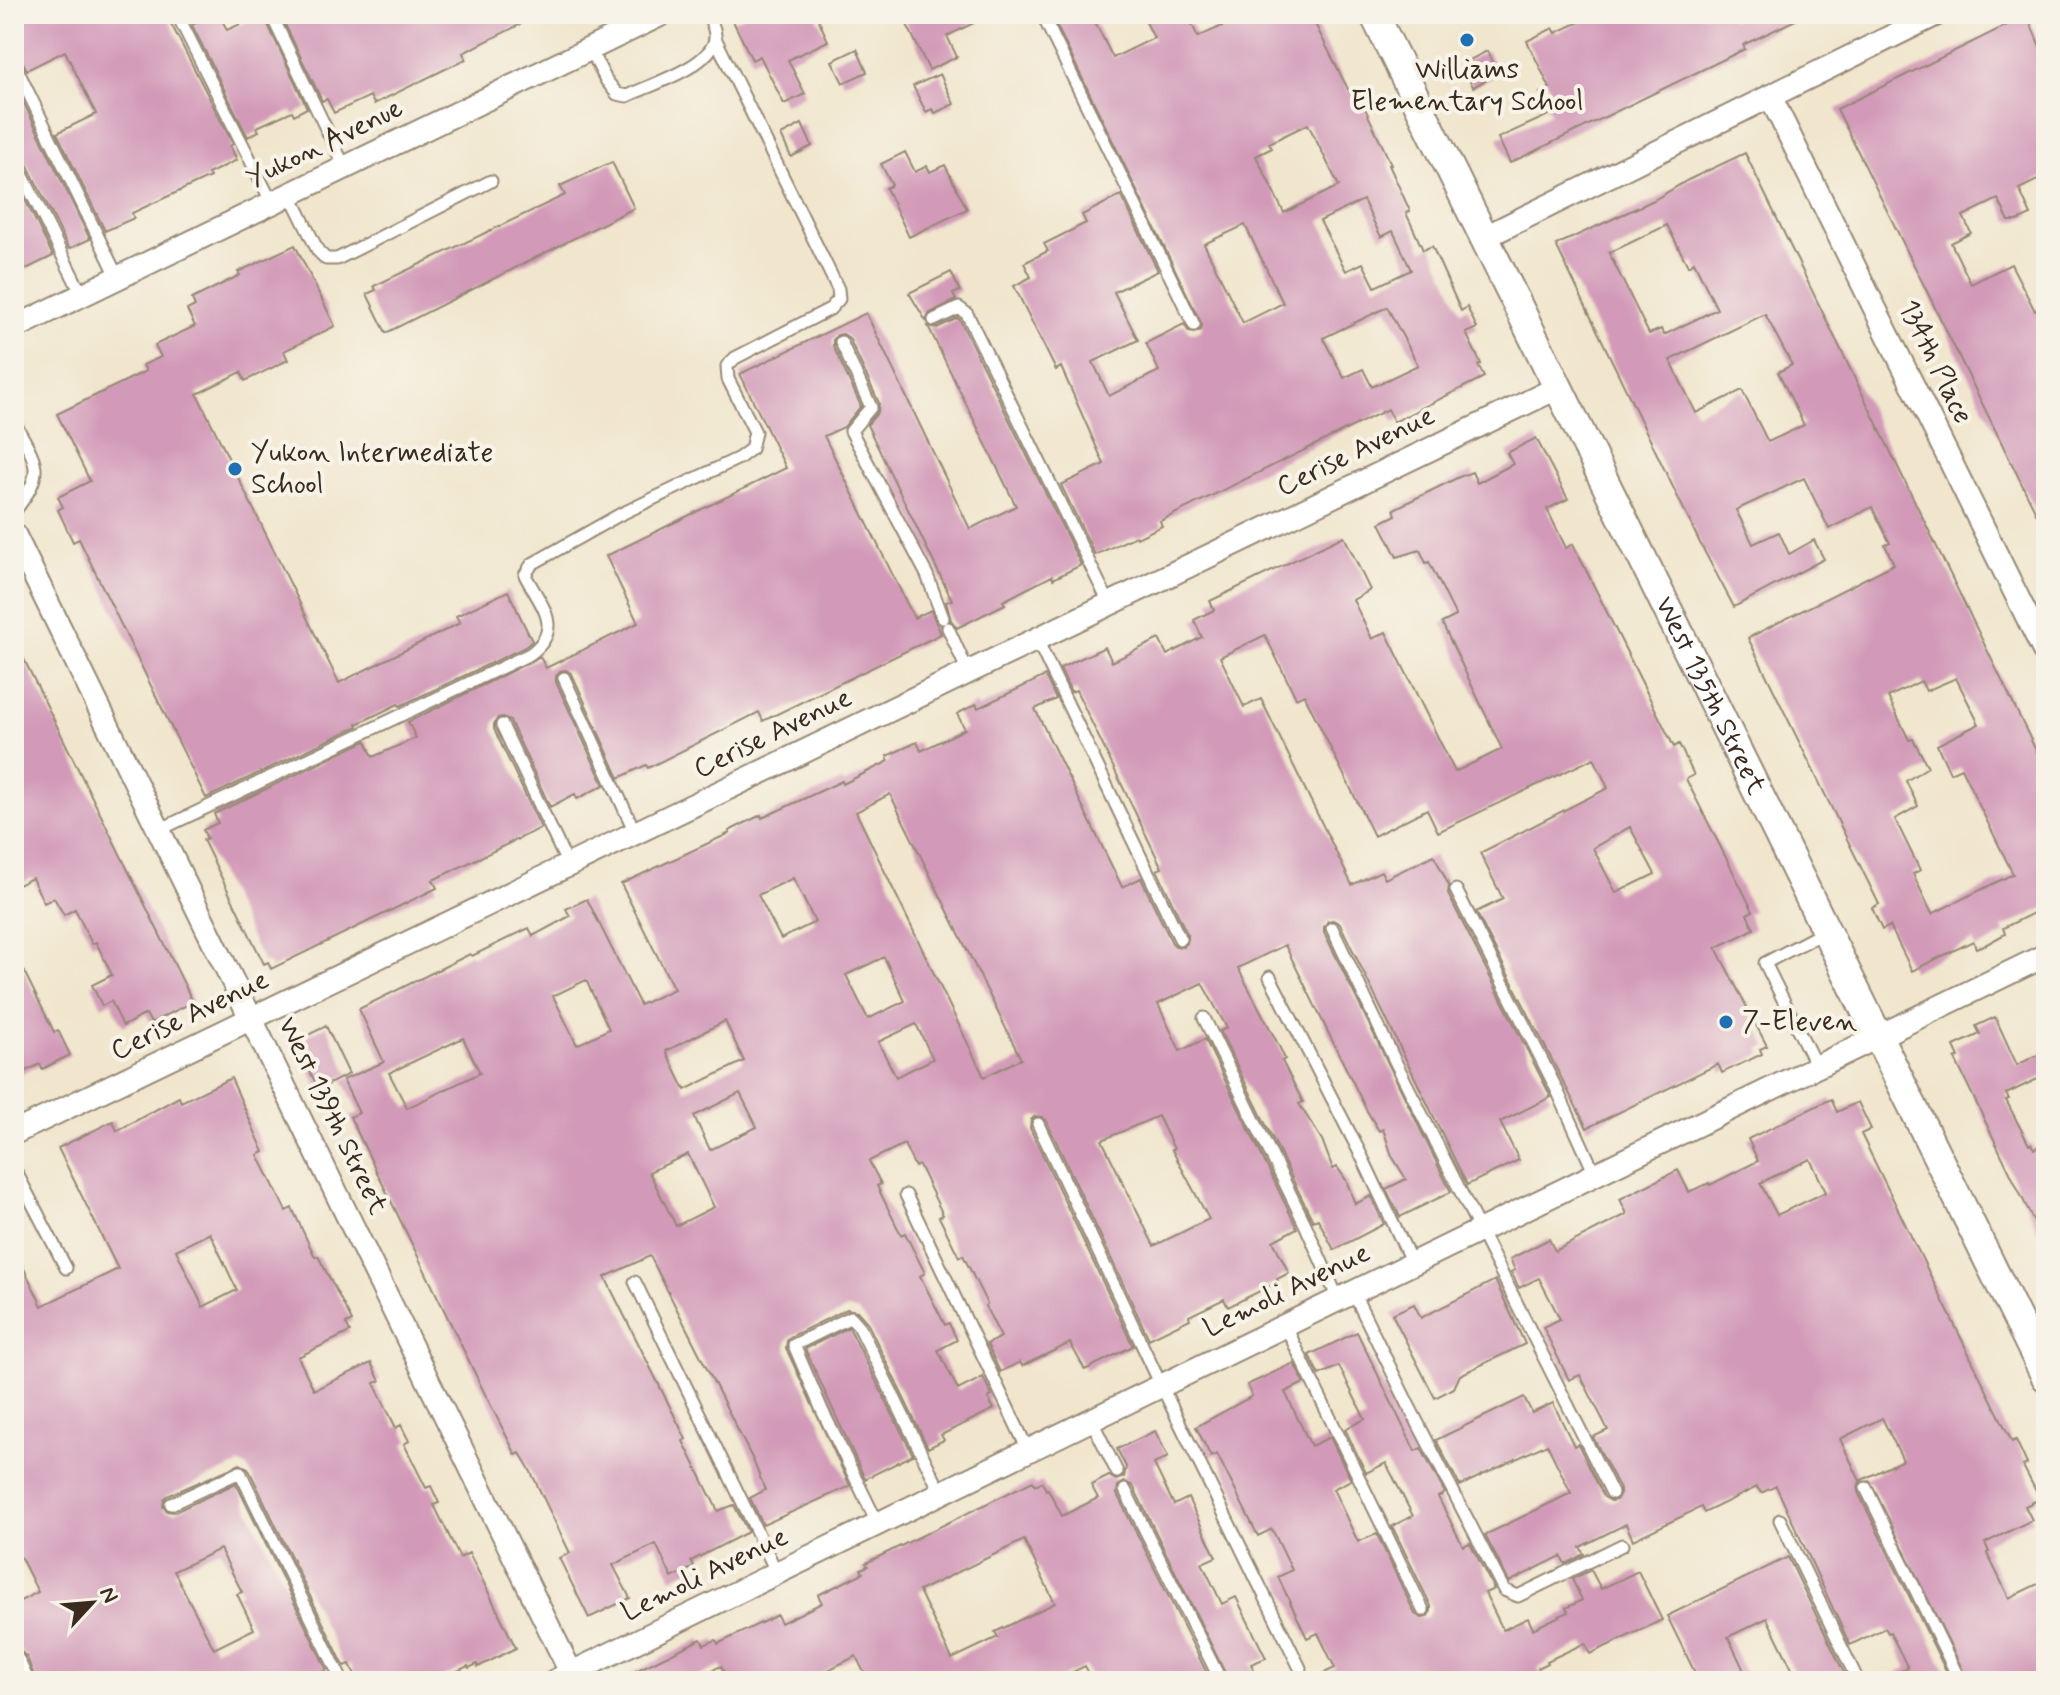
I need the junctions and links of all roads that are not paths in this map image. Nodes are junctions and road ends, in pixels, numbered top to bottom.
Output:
1 (177, 14) edge
2 (271, 14) edge
3 (662, 14) edge
4 (708, 14) edge
5 (1042, 14) edge
6 (1374, 14) edge
7 (1937, 14) edge
8 (715, 38) junction
9 (590, 49) junction
10 (14, 63) edge
11 (1770, 96) junction
12 (14, 158) edge
13 (345, 168) junction
14 (491, 181) dead end
15 (281, 199) junction
16 (1483, 238) junction
17 (118, 278) junction
18 (82, 295) junction
19 (934, 320) dead end
20 (1194, 325) dead end
21 (14, 328) edge
22 (841, 342) dead end
23 (1557, 388) junction
24 (14, 422) edge
25 (14, 512) edge
26 (14, 534) edge
27 (1110, 605) junction
28 (1037, 640) junction
29 (2046, 655) edge
30 (968, 672) junction
31 (564, 678) dead end
32 (502, 725) dead end
33 (159, 830) junction
34 (635, 832) junction
35 (568, 865) junction
36 (1456, 890) dead end
37 (1332, 928) dead end
38 (1826, 930) junction
39 (1180, 939) dead end
40 (2046, 955) edge
41 (1270, 977) dead end
42 (1204, 1018) dead end
43 (251, 1020) junction
44 (1878, 1035) junction
45 (1816, 1066) junction
46 (1038, 1124) dead end
47 (14, 1133) edge
48 (14, 1168) edge
49 (1595, 1174) junction
50 (906, 1195) dead end
51 (1480, 1229) junction
52 (1412, 1263) junction
53 (66, 1268) dead end
54 (635, 1282) dead end
55 (1345, 1296) junction
56 (1285, 1325) junction
57 (2046, 1377) edge
58 (1161, 1385) junction
59 (1091, 1419) junction
60 (1028, 1450) junction
61 (1117, 1472) dead end
62 (1866, 1488) dead end
63 (1125, 1490) dead end
64 (941, 1493) junction
65 (1612, 1493) dead end
66 (171, 1504) dead end
67 (1780, 1520) dead end
68 (878, 1524) junction
69 (1622, 1545) dead end
70 (777, 1573) junction
71 (1423, 1610) dead end
72 (14, 1663) edge
73 (1300, 1668) dead end
74 (567, 1678) edge
75 (22, 1681) edge
76 (342, 1681) edge
77 (1221, 1681) edge
78 (1858, 1681) edge
79 (1960, 1681) edge

1 - 15 lane
2 - 13 lane
3 - 9 street, Yukon Avenue
4 - 8 lane
5 - 20 lane
6 - 16 street, West 135th Street
7 - 11 street
8 - 9 lane
8 - 33 lane
9 - 13 street, Yukon Avenue
10 - 17 lane
11 - 16 street
11 - 29 street, 134th Place
12 - 18 lane
13 - 15 street, Yukon Avenue
14 - 15 lane
15 - 17 street, Yukon Avenue
16 - 23 street, West 135th Street
17 - 18 street, Yukon Avenue
18 - 21 street, Yukon Avenue
19 - 27 lane
22 - 30 lane
23 - 27 street, Cerise Avenue
23 - 38 street, West 135th Street
24 - 25 lane
26 - 33 street, West 139th Street
27 - 28 street, Cerise Avenue
28 - 30 street, Cerise Avenue
28 - 39 lane
30 - 34 street, Cerise Avenue
31 - 34 lane
32 - 35 lane
33 - 43 street, West 139th Street
34 - 35 street, Cerise Avenue
35 - 43 street, Cerise Avenue
36 - 49 lane
37 - 51 lane
38 - 44 street, West 135th Street
38 - 45 lane
40 - 44 street, Lemoli Avenue
41 - 52 lane
42 - 55 lane
43 - 47 street, Cerise Avenue
43 - 74 street, West 139th Street
44 - 45 street, Lemoli Avenue
44 - 57 street, West 135th Street
45 - 49 street, Lemoli Avenue
46 - 58 lane
48 - 53 lane
49 - 51 street, Lemoli Avenue
50 - 60 lane
51 - 52 street, Lemoli Avenue
51 - 65 lane
52 - 55 street, Lemoli Avenue
54 - 70 lane
55 - 56 street, Lemoli Avenue
55 - 69 lane
56 - 58 street, Lemoli Avenue
56 - 71 lane
58 - 59 street, Lemoli Avenue
58 - 73 lane
59 - 60 street, Lemoli Avenue
59 - 61 lane
60 - 64 street, Lemoli Avenue
62 - 79 lane
63 - 77 lane
64 - 68 street, Lemoli Avenue
64 - 68 lane
66 - 76 lane
67 - 78 lane
68 - 70 street, Lemoli Avenue
70 - 74 street, Lemoli Avenue
72 - 75 street

